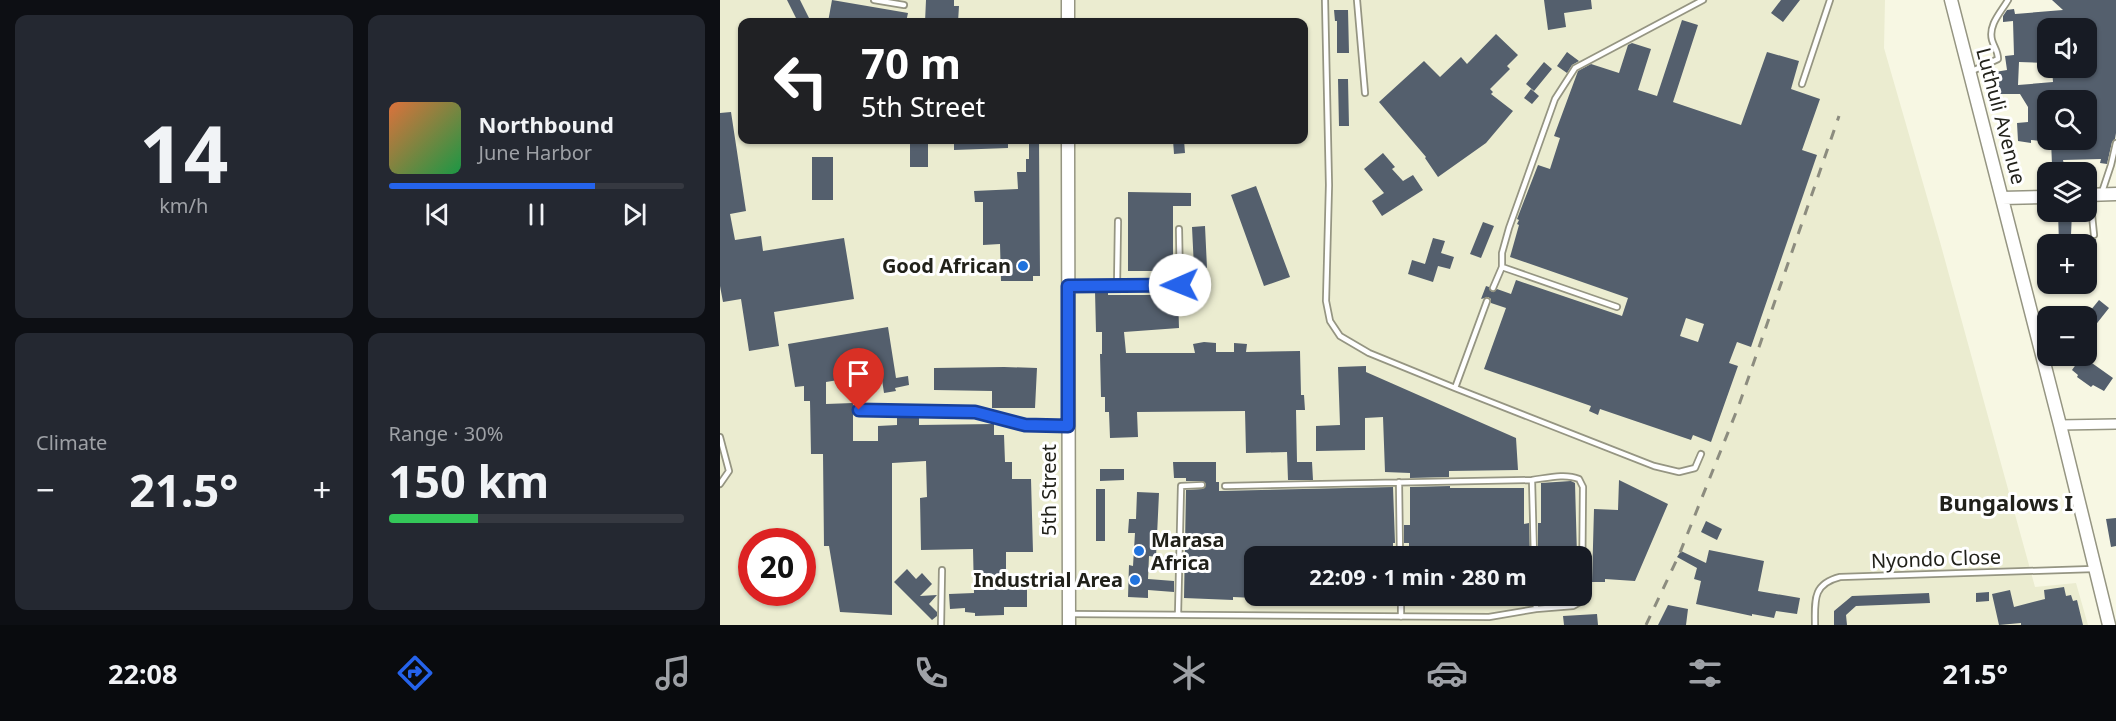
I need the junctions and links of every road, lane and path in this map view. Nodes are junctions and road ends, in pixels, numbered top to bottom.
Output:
1 (874, 0) edge
2 (1068, 0) edge
3 (1325, 0) edge
4 (1358, 0) edge
5 (1703, 0) edge
6 (1830, 0) edge
7 (1951, 0) edge
8 (2008, 0) edge
9 (904, 5) dead end
10 (1068, 18) edge
11 (1970, 72) junction
12 (1802, 84) dead end
13 (1365, 93) dead end
14 (2116, 143) edge
15 (1068, 144) edge
16 (2097, 188) edge
17 (2116, 194) edge
18 (2097, 195) edge
19 (2037, 197) edge
20 (2002, 198) junction
21 (1118, 221) dead end
22 (1179, 229) dead end
23 (1502, 267) junction
24 (1068, 286) junction
25 (1117, 286) junction
26 (1493, 288) dead end
27 (1487, 302) dead end
28 (1617, 307) dead end
29 (1455, 388) junction
30 (859, 410) dead end
31 (2116, 424) edge
32 (2060, 425) junction
33 (1068, 426) junction
34 (720, 437) edge
35 (1701, 454) dead end
36 (1532, 480) junction
37 (1399, 482) junction
38 (720, 484) edge
39 (1202, 486) dead end
40 (1225, 486) dead end
41 (1400, 546) edge
42 (1534, 546) edge
43 (2095, 569) junction
44 (942, 570) dead end
45 (1401, 606) edge
46 (1536, 606) edge
47 (1536, 609) junction
48 (1178, 615) junction
49 (1401, 617) junction
50 (1480, 617) junction
51 (1069, 619) edge
52 (941, 625) edge
53 (1481, 625) edge
54 (1815, 625) edge
55 (2109, 625) edge

1 - 9 lane
2 - 10 street
3 - 29 lane
4 - 13 lane
5 - 23 lane
6 - 12 lane
7 - 11 street, Luthuli Avenue
8 - 11 lane
11 - 20 street, Luthuli Avenue
14 - 16 lane
15 - 24 street, 5th Street
17 - 18 street
19 - 20 street
20 - 32 street, Luthuli Avenue
21 - 25 lane
22 - 25 lane
23 - 26 lane
23 - 28 lane
24 - 25 lane
24 - 33 street, 5th Street
27 - 29 lane
29 - 35 lane
30 - 33 lane
31 - 32 street
32 - 43 street, Luthuli Avenue
33 - 51 street, 5th Street
34 - 38 lane
36 - 37 lane
36 - 42 lane
36 - 47 lane
37 - 40 lane
37 - 41 lane
39 - 48 lane
43 - 54 lane, Nyondo Close
43 - 55 street, Luthuli Avenue
44 - 52 lane
45 - 49 lane
46 - 47 lane
47 - 50 lane
48 - 49 lane
48 - 51 lane
49 - 50 lane
50 - 53 lane

